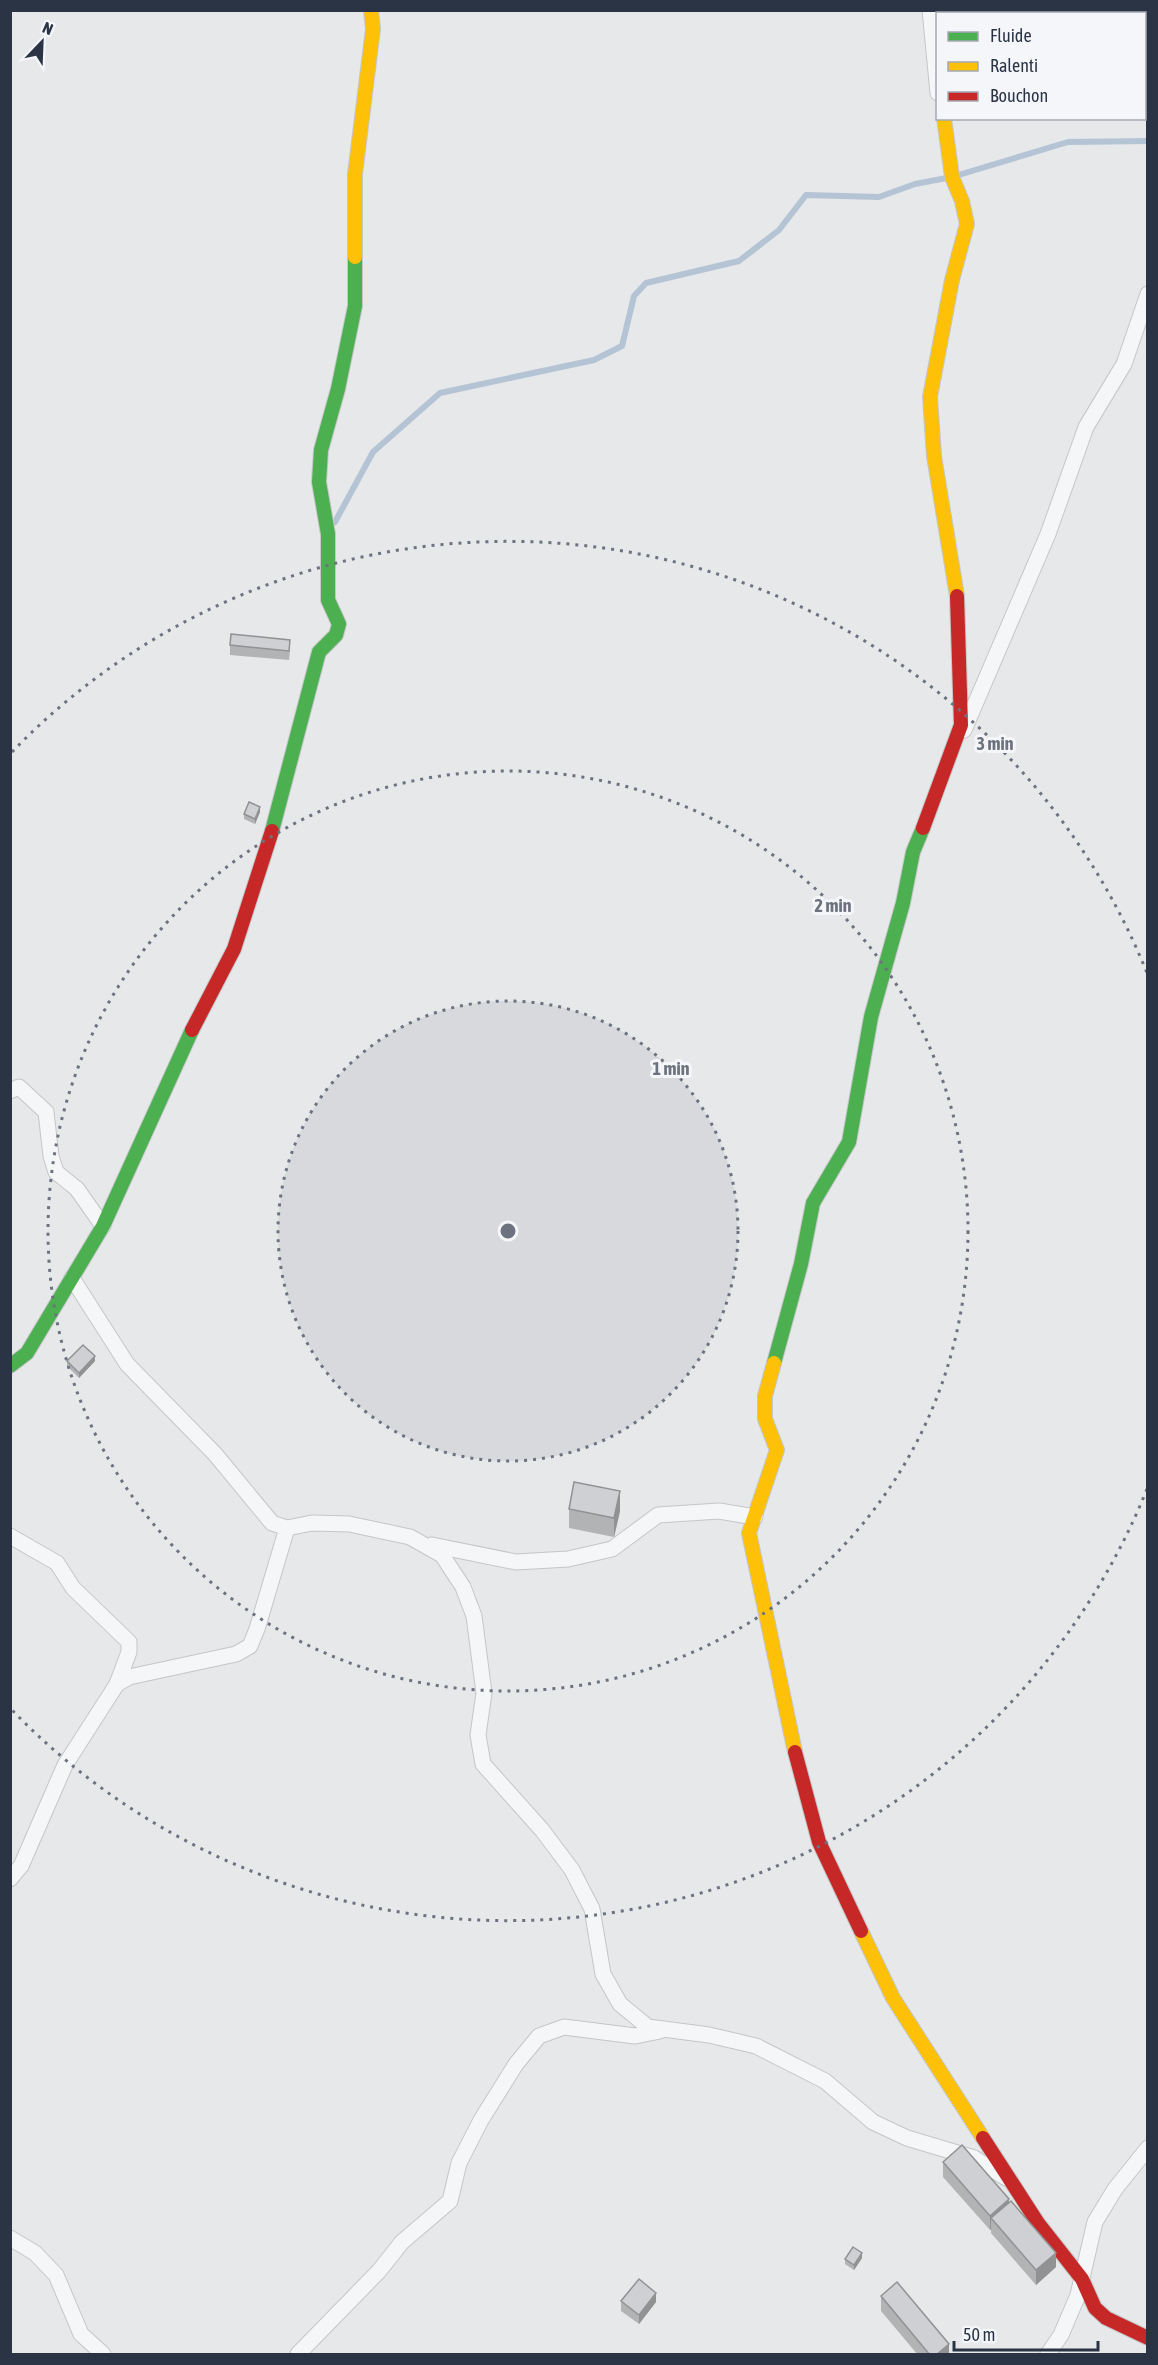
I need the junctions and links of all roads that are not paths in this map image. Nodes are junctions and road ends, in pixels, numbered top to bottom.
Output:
1 (371, 10) edge
2 (930, 10) edge
3 (936, 78) edge
4 (944, 120) edge
5 (1148, 294) edge
6 (948, 766) junction
7 (10, 1091) edge
8 (102, 1226) junction
9 (72, 1278) junction
10 (10, 1366) edge
11 (755, 1517) junction
12 (287, 1528) junction
13 (10, 1536) edge
14 (426, 1544) junction
15 (117, 1684) junction
16 (10, 1879) edge
17 (666, 2030) junction
18 (1148, 2148) edge
19 (1011, 2181) junction
20 (10, 2238) edge
21 (1082, 2279) junction
22 (1148, 2338) edge
23 (103, 2355) edge
24 (298, 2355) edge
25 (1048, 2355) edge

1 - 8 street
2 - 3 street
4 - 6 street
5 - 6 street
6 - 11 street
7 - 8 street
8 - 9 street
9 - 10 street
9 - 12 street
11 - 14 street
11 - 19 street
12 - 14 street
12 - 15 street
13 - 15 street
14 - 17 street
15 - 16 street
17 - 19 street
17 - 24 street
18 - 21 street
19 - 21 street
20 - 23 street
21 - 22 street
21 - 25 street

